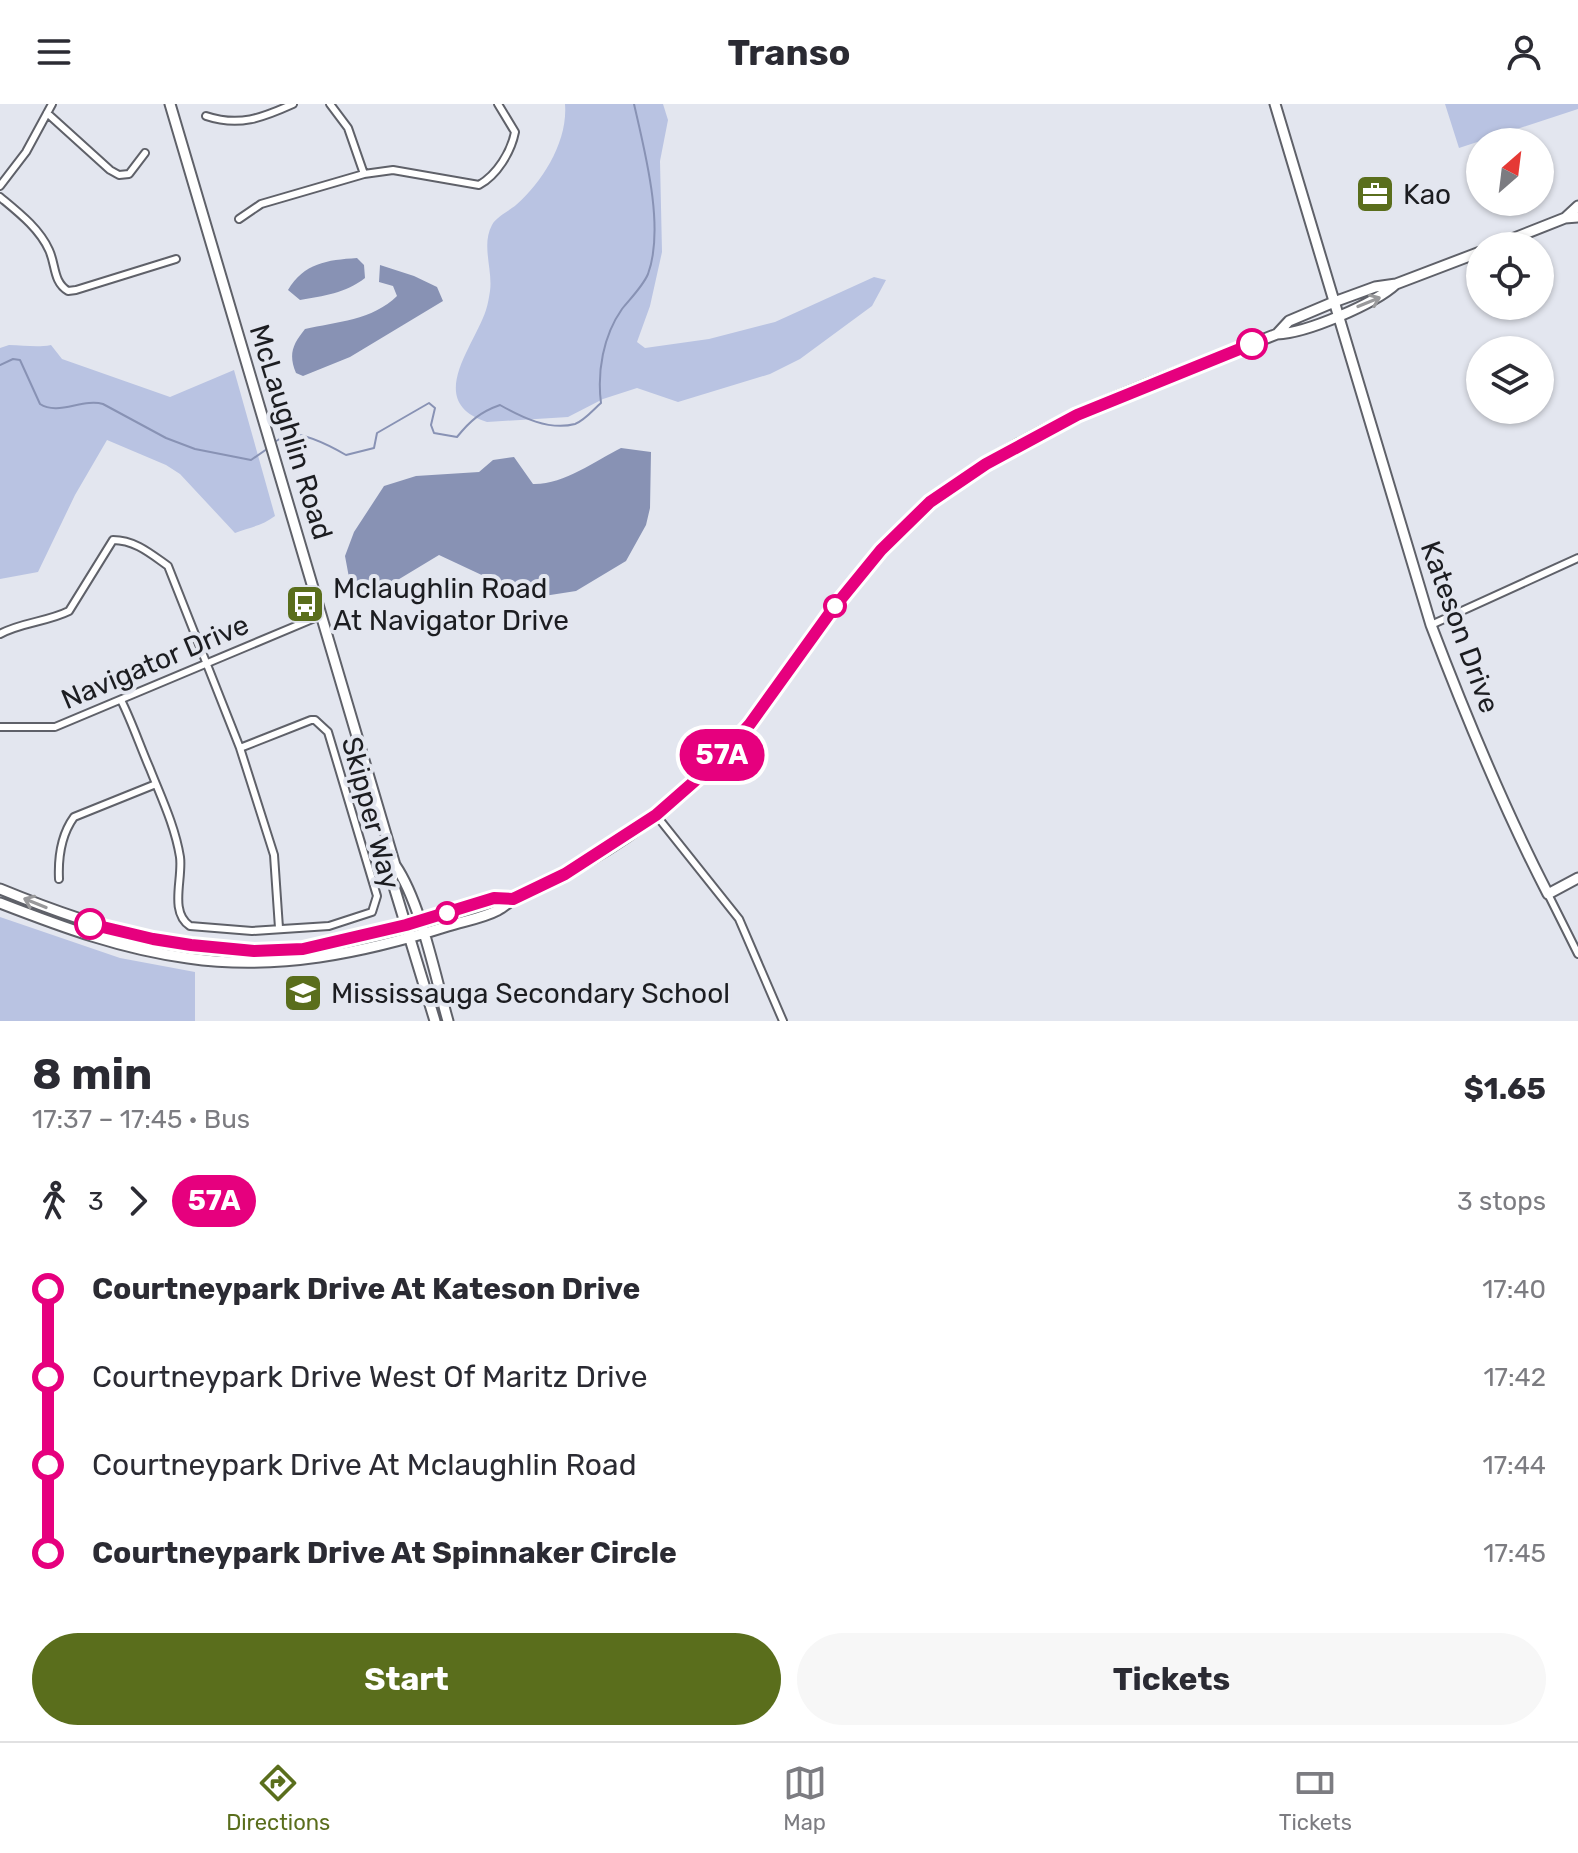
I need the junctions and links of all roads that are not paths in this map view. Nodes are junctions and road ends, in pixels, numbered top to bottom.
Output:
1 (52, 104) edge
2 (170, 104) edge
3 (293, 104) edge
4 (330, 104) edge
5 (498, 104) edge
6 (1275, 104) edge
7 (47, 113) junction
8 (206, 116) dead end
9 (145, 153) dead end
10 (364, 174) junction
11 (0, 186) edge
12 (0, 197) edge
13 (1578, 206) edge
14 (1578, 217) edge
15 (1565, 218) junction
16 (239, 219) dead end
17 (1530, 232) edge
18 (1466, 257) edge
19 (176, 259) dead end
20 (1396, 284) junction
21 (1334, 302) junction
22 (1338, 315) junction
23 (1277, 334) junction
24 (1578, 558) edge
25 (322, 615) junction
26 (1431, 625) junction
27 (0, 634) edge
28 (205, 664) junction
29 (121, 700) junction
30 (0, 720) edge
31 (0, 728) edge
32 (240, 748) junction
33 (156, 784) junction
34 (656, 815) junction
35 (395, 865) junction
36 (1578, 878) edge
37 (59, 879) dead end
38 (0, 889) edge
39 (1548, 894) junction
40 (513, 899) junction
41 (0, 903) edge
42 (419, 922) junction
43 (406, 925) junction
44 (279, 928) junction
45 (423, 934) junction
46 (410, 938) junction
47 (191, 945) junction
48 (1578, 954) edge
49 (189, 959) junction
50 (435, 1021) edge
51 (448, 1021) edge
52 (783, 1021) edge

1 - 7 street
2 - 25 main road, McLaughlin Road
3 - 8 street
4 - 10 street
5 - 10 street
6 - 21 main road, Kateson Drive
7 - 9 street
7 - 11 street
10 - 16 street
12 - 19 street
13 - 15 main road
14 - 15 main road
15 - 17 main road
18 - 20 main road
20 - 21 main road
22 -> 20 main road
21 - 22 main road, Kateson Drive
21 - 23 main road
22 - 23 main road
22 - 26 main road, Kateson Drive
23 - 34 main road
24 - 26 street
25 - 28 street, Navigator Drive
25 - 35 main road, McLaughlin Road
26 - 39 main road, Kateson Drive
27 - 28 street
28 - 29 street, Navigator Drive
28 - 32 street
29 - 31 street, Navigator Drive
29 - 33 street, Skipper Way
30 - 31 street
32 - 44 street
32 - 44 street, Skipper Way
33 - 37 street
33 - 44 street, Skipper Way
34 - 40 main road
34 - 52 street
35 - 42 main road, McLaughlin Road
35 - 43 main road, McLaughlin Road
36 - 39 main road
47 -> 38 main road
39 - 48 street, Kateson Drive
40 - 42 main road
40 - 45 main road
41 - 49 main road
42 - 43 main road
42 - 45 main road, McLaughlin Road
43 - 46 main road, McLaughlin Road
43 - 47 main road
45 - 46 main road
45 - 51 main road, McLaughlin Road
46 - 49 main road
46 - 50 main road, McLaughlin Road
47 - 49 main road

